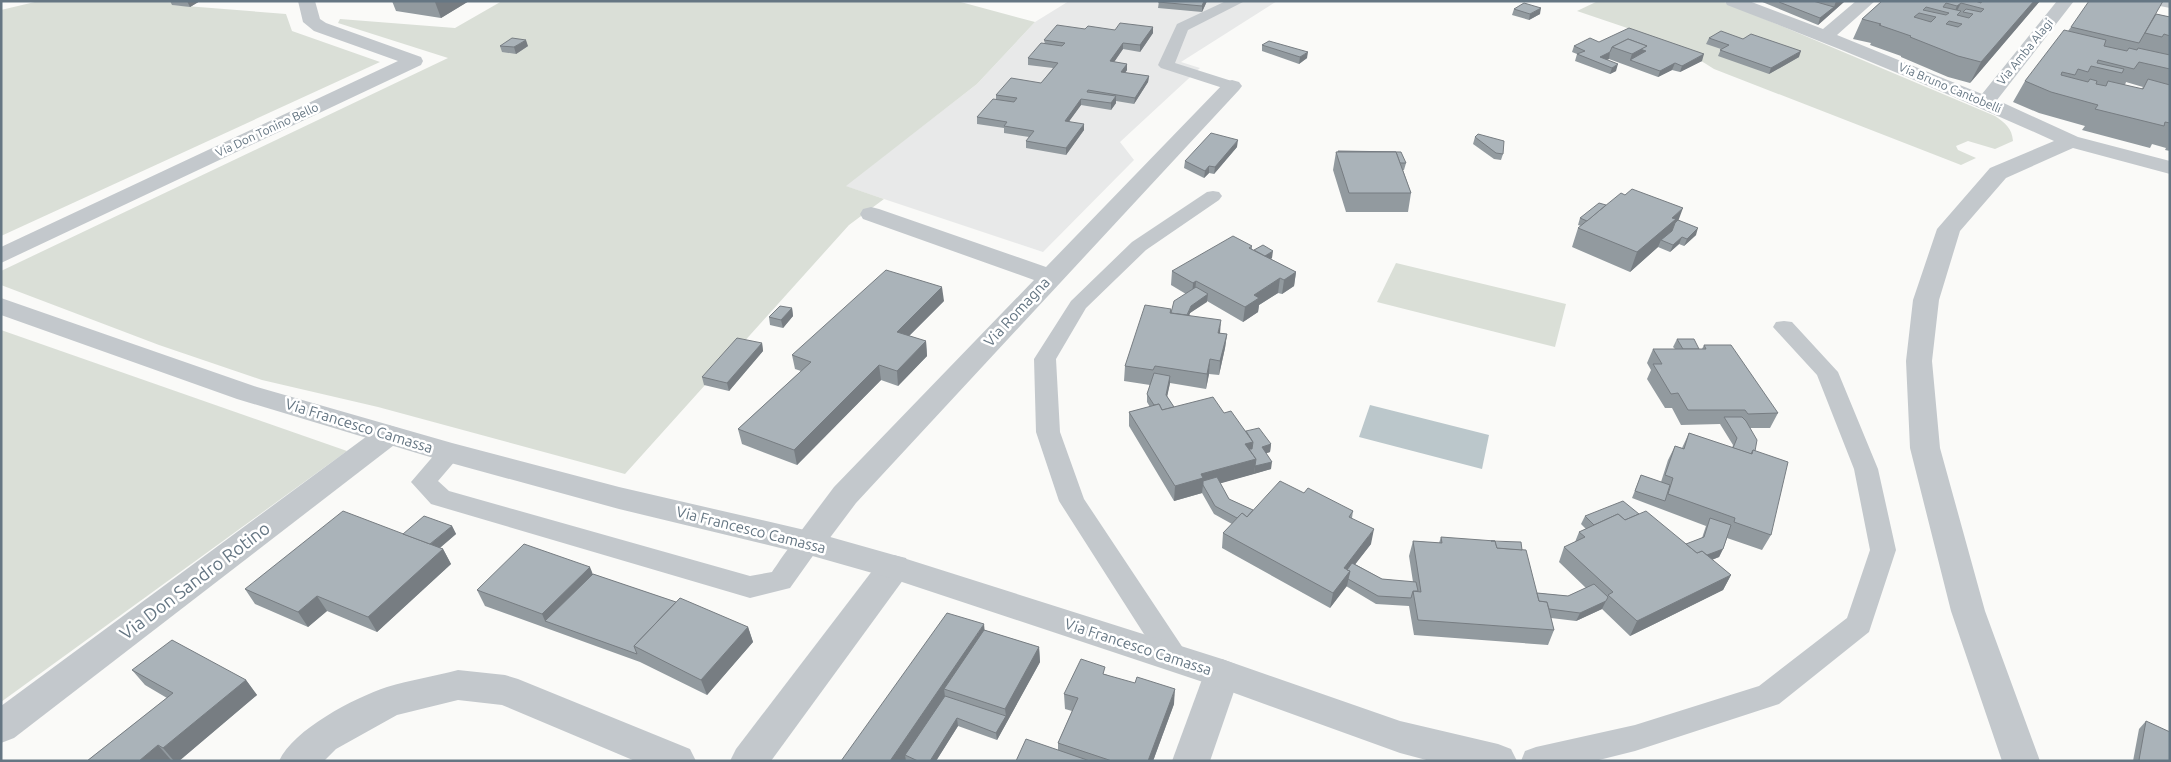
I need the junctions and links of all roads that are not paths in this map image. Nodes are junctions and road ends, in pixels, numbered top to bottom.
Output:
1 (306, 1) edge
2 (1238, 1) edge
3 (1733, 1) edge
4 (1867, 1) edge
5 (2066, 1) edge
6 (2161, 1) edge
7 (2170, 3) edge
8 (1825, 36) junction
9 (1232, 86) joint
10 (1985, 102) junction
11 (2071, 141) junction
12 (2170, 168) edge
13 (1213, 196) dead end
14 (871, 214) dead end
15 (1, 256) edge
16 (1050, 277) junction
17 (1, 306) edge
18 (1784, 328) dead end
19 (388, 435) junction
20 (450, 453) junction
21 (808, 543) junction
22 (894, 567) junction
23 (1175, 659) junction
24 (1222, 674) junction
25 (1, 727) edge
26 (298, 761) edge
27 (677, 761) edge
28 (749, 761) edge
29 (1191, 761) edge
30 (1498, 761) edge
31 (1536, 761) edge
32 (2021, 761) edge

1 - 15 street, Via Don Tonino Bello
2 - 9 lane
3 - 8 street, Via Bruno Cantobelli
4 - 8 street
5 - 10 street, Via Amba Alagi
6 - 7 street
8 - 10 street, Via Bruno Cantobelli
9 - 16 street, Via Romagna
10 - 11 street, Via Bruno Cantobelli
11 - 12 street, Via Bruno Cantobelli
11 - 32 street
13 - 23 lane
14 - 16 street
16 - 21 street, Via Romagna
17 - 19 street, Via Francesco Camassa
18 - 31 lane
19 - 20 street, Via Francesco Camassa
19 - 25 street, Via Don Sandro Rotino
20 - 21 street, Via Francesco Camassa
20 - 21 lane
21 - 22 street, Via Francesco Camassa
22 - 23 street, Via Francesco Camassa
22 - 28 street
23 - 24 street, Via Francesco Camassa
24 - 29 street
24 - 30 street, Via Francesco Camassa
26 - 27 street

